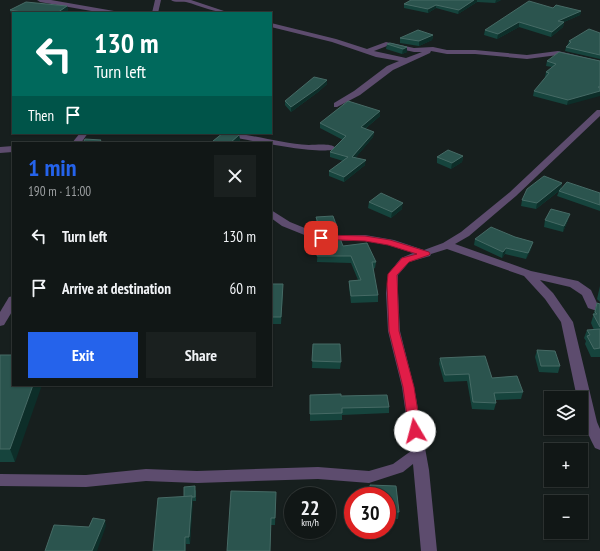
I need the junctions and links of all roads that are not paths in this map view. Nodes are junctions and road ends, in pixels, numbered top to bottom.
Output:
1 (40, 0) edge
2 (158, 0) edge
3 (174, 0) edge
4 (108, 12) edge
5 (155, 12) edge
6 (224, 12) edge
7 (272, 24) edge
8 (431, 49) junction
9 (366, 51) junction
10 (407, 60) junction
11 (600, 63) edge
12 (337, 105) dead end
13 (600, 112) edge
14 (83, 134) edge
15 (233, 134) edge
16 (77, 142) edge
17 (332, 148) edge
18 (12, 149) edge
19 (0, 150) edge
20 (272, 214) edge
21 (447, 245) junction
22 (426, 254) junction
23 (528, 274) junction
24 (12, 302) edge
25 (600, 308) edge
26 (0, 322) edge
27 (600, 444) edge
28 (418, 453) junction
29 (0, 480) edge
30 (428, 551) edge

1 - 4 street
2 - 5 street
3 - 6 street
7 - 9 street
8 - 9 street
8 - 10 street
8 - 11 street
9 - 10 street
10 - 12 street
13 - 21 street
14 - 16 street
15 - 17 street
18 - 19 street
20 - 22 street
21 - 22 street
21 - 23 street
22 - 28 street
23 - 25 street
23 - 27 street
24 - 26 street
28 - 29 street
28 - 30 street

